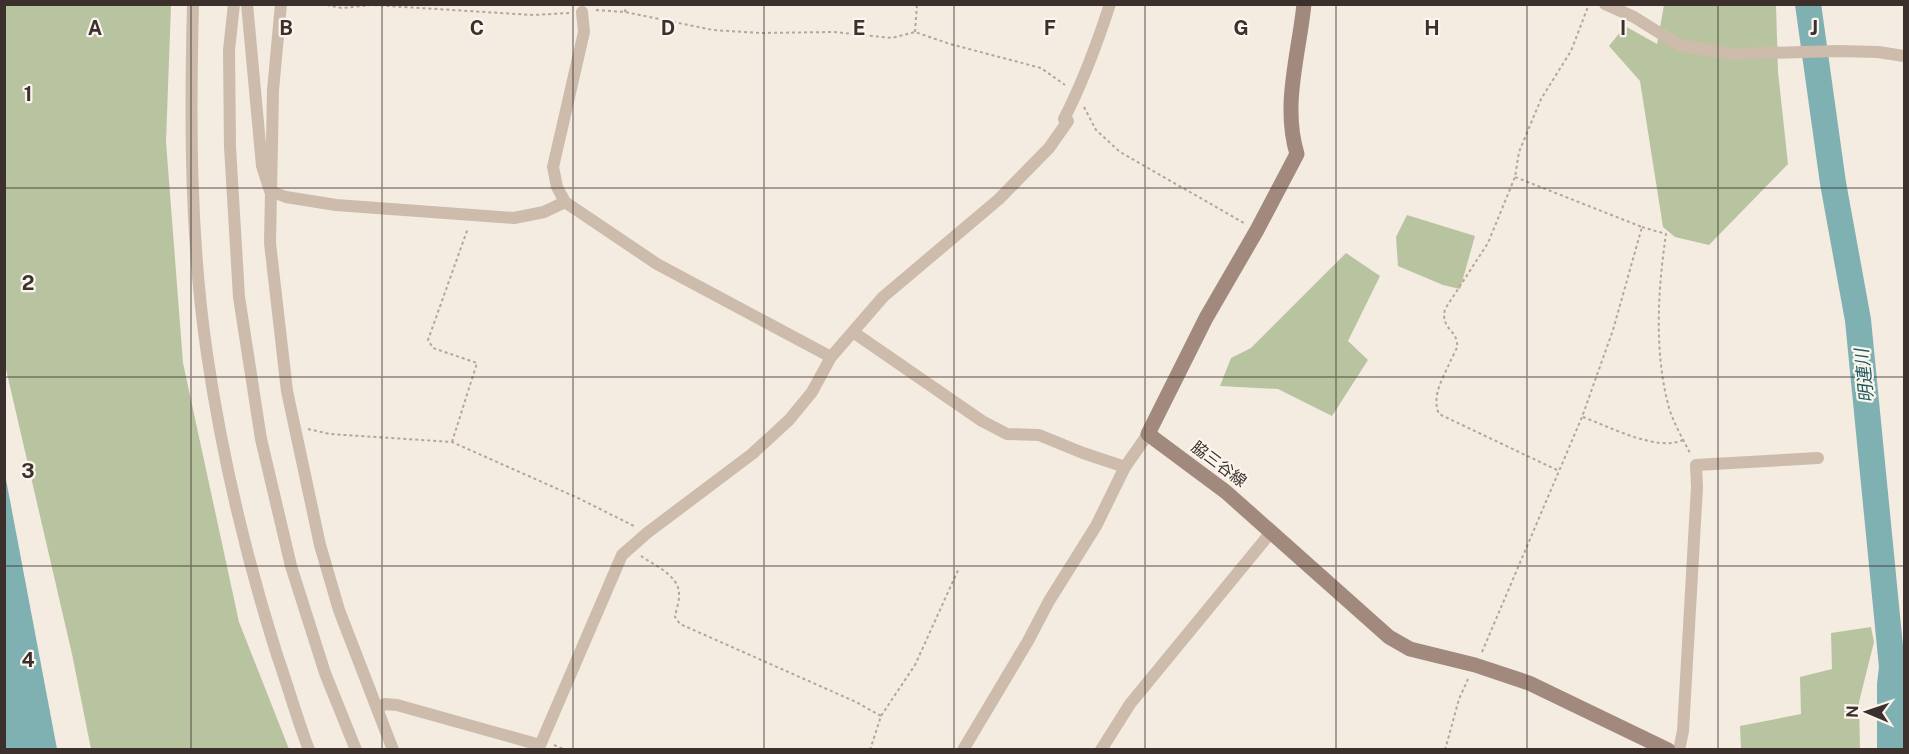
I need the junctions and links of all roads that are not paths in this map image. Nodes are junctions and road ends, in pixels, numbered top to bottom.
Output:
1 (193, 4) edge
2 (234, 4) edge
3 (247, 4) edge
4 (280, 4) edge
5 (1110, 4) edge
6 (1304, 4) edge
7 (1605, 4) edge
8 (582, 12) road end
9 (1905, 56) edge
10 (270, 191) junction
11 (565, 202) junction
12 (853, 332) junction
13 (831, 357) junction
14 (1148, 434) junction
15 (1818, 458) dead end
16 (1125, 467) junction
17 (1272, 531) junction
18 (377, 709) junction
19 (539, 748) edge
20 (309, 750) edge
21 (356, 750) edge
22 (393, 750) edge
23 (963, 750) edge
24 (1101, 750) edge
25 (1668, 750) edge
26 (1679, 750) edge

1 - 20 street
2 - 21 street
3 - 10 street
4 - 10 street
5 - 12 street
6 - 14 main road
7 - 9 street
8 - 11 street
10 - 11 street
10 - 18 street
11 - 13 street
12 - 13 street
12 - 16 street
13 - 19 street
14 - 16 street
14 - 17 main road, 脇三谷線
15 - 26 street
16 - 23 street
17 - 24 street
17 - 25 main road, 脇三谷線
18 - 19 street
18 - 22 street

